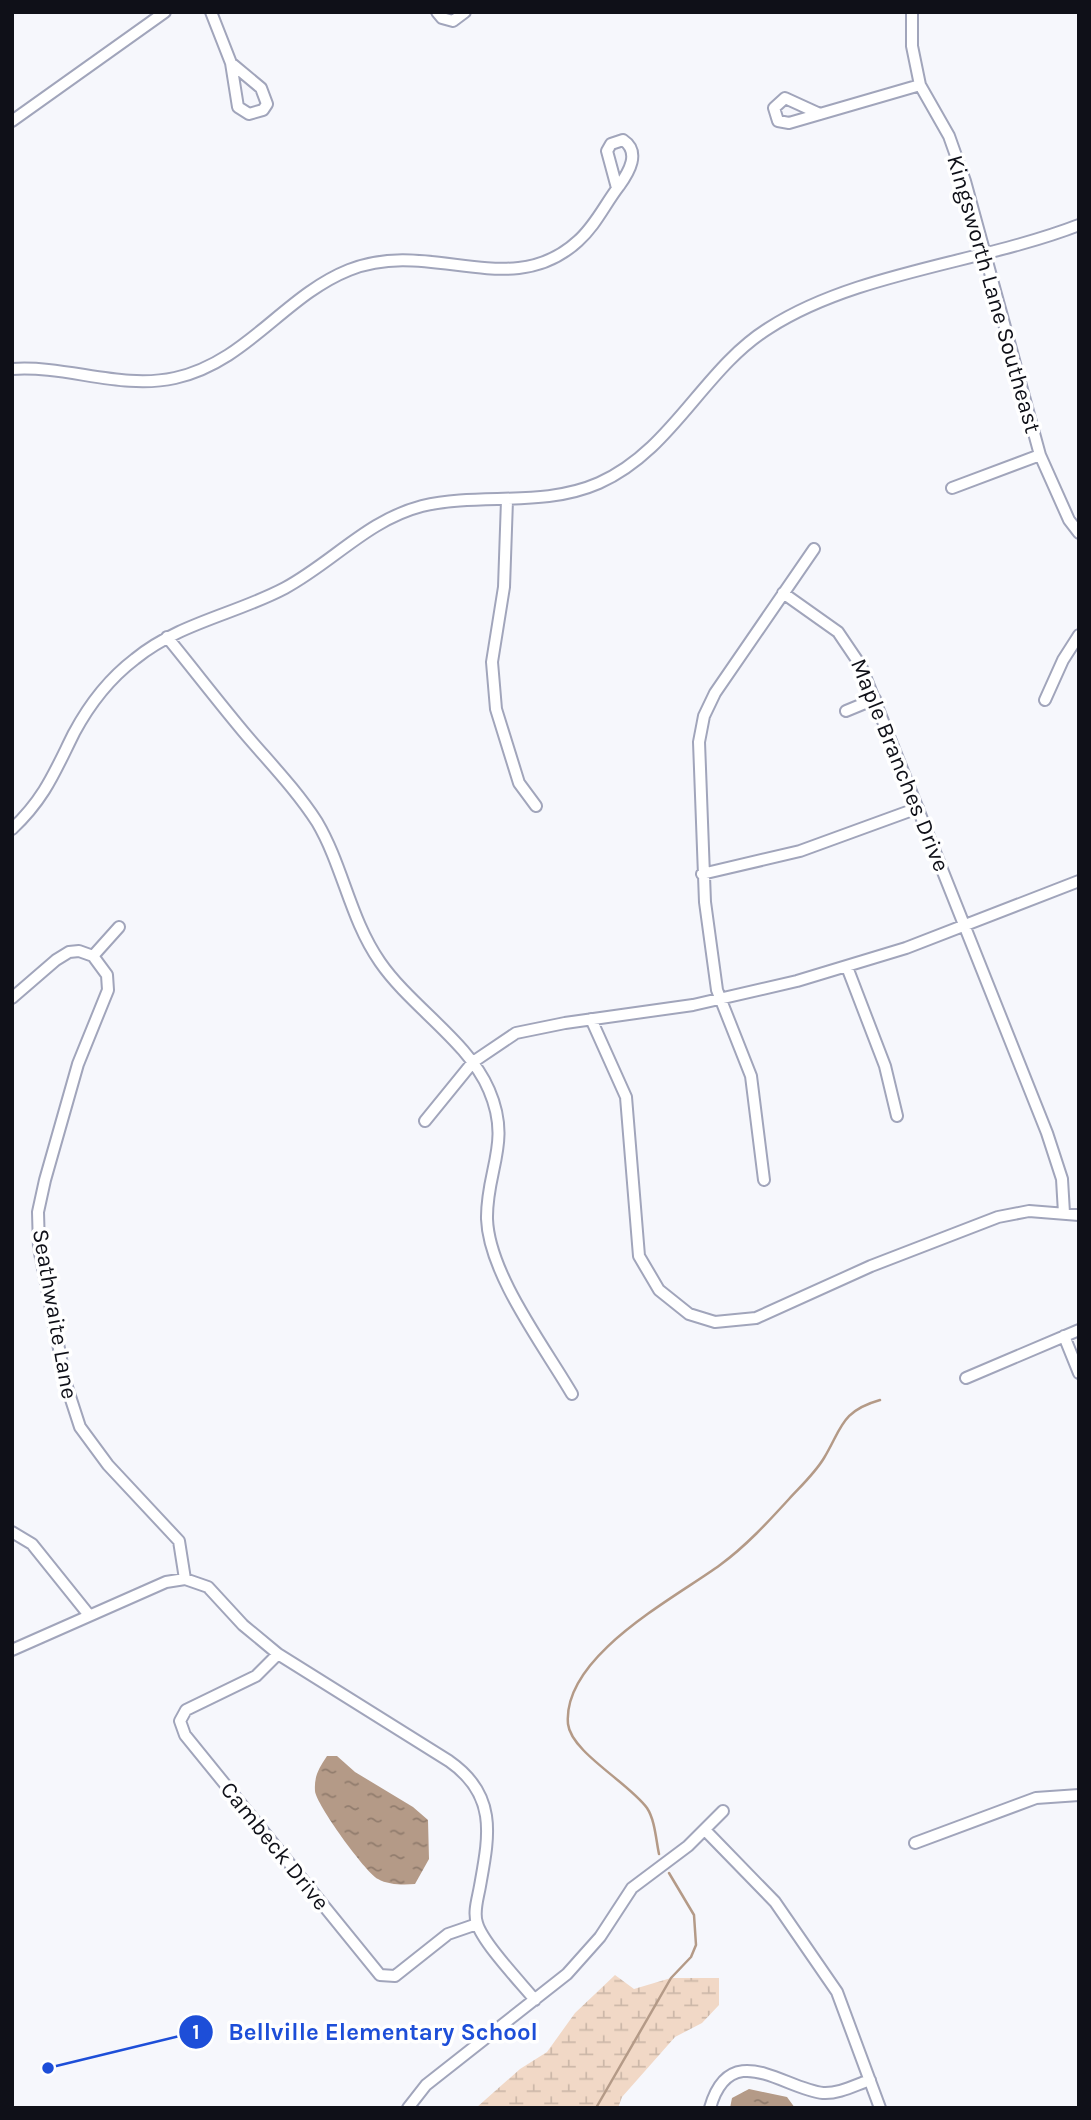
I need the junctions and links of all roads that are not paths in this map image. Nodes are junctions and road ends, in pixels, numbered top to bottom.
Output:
1 (165, 12) edge
2 (211, 12) edge
3 (437, 12) edge
4 (465, 12) edge
5 (912, 12) edge
6 (231, 63) junction
7 (920, 85) junction
8 (820, 114) dead end
9 (12, 121) edge
10 (617, 188) dead end
11 (1079, 225) edge
12 (986, 254) junction
13 (12, 369) edge
14 (1040, 455) junction
15 (952, 488) dead end
16 (507, 500) junction
17 (1079, 533) edge
18 (814, 549) dead end
19 (783, 593) junction
20 (1079, 635) edge
21 (167, 637) junction
22 (875, 699) junction
23 (1045, 700) dead end
24 (846, 711) dead end
25 (536, 806) dead end
26 (918, 808) junction
27 (12, 829) edge
28 (702, 874) junction
29 (1079, 881) edge
30 (965, 926) junction
31 (119, 927) dead end
32 (93, 956) junction
33 (847, 967) junction
34 (12, 998) edge
35 (720, 1000) junction
36 (591, 1020) junction
37 (473, 1062) junction
38 (897, 1116) dead end
39 (425, 1121) dead end
40 (764, 1180) dead end
41 (1064, 1213) junction
42 (1079, 1216) edge
43 (1079, 1330) edge
44 (1064, 1336) junction
45 (1079, 1373) edge
46 (967, 1378) dead end
47 (572, 1394) dead end
48 (12, 1532) edge
49 (185, 1579) junction
50 (89, 1615) junction
51 (12, 1650) edge
52 (278, 1654) junction
53 (1079, 1795) edge
54 (723, 1811) dead end
55 (705, 1830) junction
56 (915, 1843) dead end
57 (477, 1924) junction
58 (535, 2000) junction
59 (870, 2080) junction
60 (408, 2108) edge
61 (710, 2108) edge
62 (880, 2108) edge

1 - 9 street
2 - 6 street
3 - 4 street
5 - 7 street, Kingsworth Lane Southeast
6 - 6 street
7 - 8 street
7 - 12 street, Kingsworth Lane Southeast
10 - 13 street
11 - 12 street
12 - 14 street, Kingsworth Lane Southeast
12 - 16 street
14 - 15 street
14 - 17 street, Kingsworth Lane Southeast
16 - 21 street
16 - 25 street
18 - 19 street
19 - 22 street, Maple Branches Drive
19 - 28 street
20 - 23 street
21 - 27 street
21 - 37 street
22 - 24 street
22 - 26 street, Maple Branches Drive
26 - 28 street
26 - 30 street, Maple Branches Drive
28 - 35 street
29 - 30 street
30 - 33 street
30 - 41 street, Maple Branches Drive
31 - 32 street
32 - 34 street
32 - 49 street, Seathwaite Lane
33 - 35 street
33 - 38 street
35 - 36 street
35 - 40 street
36 - 37 street
36 - 41 street
37 - 39 street
37 - 47 street
41 - 42 street
43 - 44 street
44 - 45 street
44 - 46 street
48 - 50 street
49 - 50 street
49 - 52 street
50 - 51 street
52 - 57 street
52 - 57 street, Cambeck Drive
53 - 56 street
54 - 55 street
55 - 58 street
55 - 59 street
57 - 58 street
58 - 60 street
59 - 61 street
59 - 62 street

